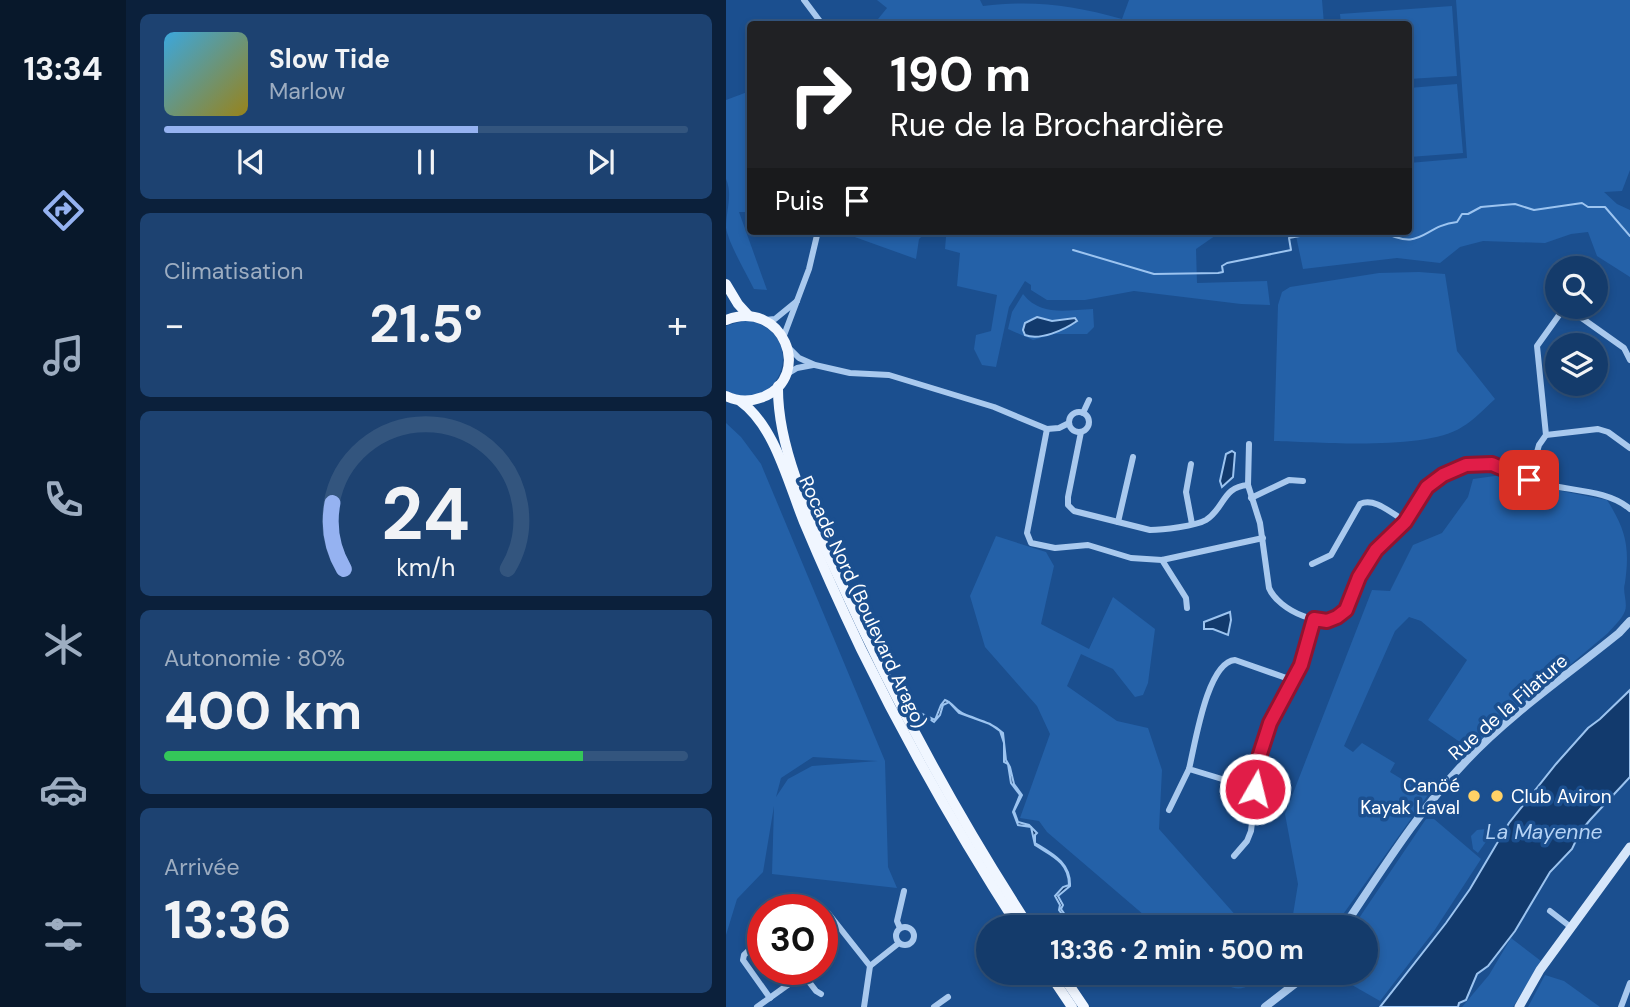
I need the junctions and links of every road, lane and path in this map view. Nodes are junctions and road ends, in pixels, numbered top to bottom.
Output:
1 (804, 0) edge
2 (820, 21) edge
3 (817, 235) edge
4 (726, 284) edge
5 (801, 293) junction
6 (749, 315) junction
7 (726, 320) edge
8 (765, 320) junction
9 (785, 341) junction
10 (1630, 360) edge
11 (815, 365) junction
12 (785, 375) junction
13 (778, 386) junction
14 (726, 396) edge
15 (1089, 400) dead end
16 (741, 401) junction
17 (1082, 413) junction
18 (1069, 423) junction
19 (1047, 429) junction
20 (1081, 432) junction
21 (1546, 435) junction
22 (1249, 444) dead end
23 (1630, 448) edge
24 (1133, 457) dead end
25 (1191, 464) dead end
26 (1529, 480) junction
27 (1304, 481) dead end
28 (1249, 485) junction
29 (1251, 498) junction
30 (1630, 509) edge
31 (1118, 522) junction
32 (1405, 522) junction
33 (1192, 524) junction
34 (1263, 538) junction
35 (1162, 560) junction
36 (1312, 564) dead end
37 (1187, 608) dead end
38 (1314, 619) junction
39 (1630, 621) edge
40 (1292, 680) junction
41 (1189, 769) junction
42 (1255, 789) junction
43 (1169, 810) dead end
44 (1630, 847) edge
45 (1234, 856) dead end
46 (904, 891) dead end
47 (1550, 911) dead end
48 (1011, 915) edge
49 (1022, 915) edge
50 (1352, 915) edge
51 (838, 927) edge
52 (900, 928) junction
53 (1572, 928) junction
54 (899, 943) junction
55 (870, 965) junction
56 (1630, 984) edge
57 (761, 985) edge
58 (786, 985) edge
59 (812, 985) edge
60 (1057, 985) edge
61 (1069, 985) edge
62 (1296, 985) edge
63 (822, 994) dead end
64 (770, 998) junction
65 (948, 998) dead end
66 (1276, 1004) edge
67 (758, 1007) edge
68 (864, 1007) edge
69 (934, 1007) edge
70 (1072, 1007) edge
71 (1084, 1007) edge
72 (1265, 1007) edge
73 (1519, 1007) edge
74 (1621, 1007) edge

1 - 2 street
3 - 5 street
4 - 6 main road
5 - 8 street
5 - 9 street
6 - 7 main road
6 - 8 main road
8 - 9 main road
9 - 11 street
9 - 12 main road
10 - 21 street
11 - 12 street
11 - 19 street
12 - 13 main road
13 - 16 main road
13 - 49 main road, Rocade Nord (Boulevard Arago)
14 - 16 main road
15 - 17 street
16 - 48 main road, Rocade Nord (Boulevard Arago)
17 - 18 street
17 - 20 street
18 - 19 street
18 - 20 street
19 - 35 street
20 - 31 street
21 - 23 street
21 - 26 street
22 - 28 street
24 - 31 street
25 - 33 street
26 - 30 street
26 - 32 street
27 - 29 street
28 - 29 street
28 - 33 street
29 - 34 street
31 - 33 street
32 - 36 street
32 - 38 street
34 - 35 street
34 - 38 street
35 - 37 street
38 - 40 street
39 - 50 street, Rue de la Filature
40 - 41 street
40 - 42 street
41 - 42 street
41 - 43 street
42 - 45 street
44 - 53 main road
46 - 52 street
47 - 53 street
51 - 55 street
52 - 54 street
52 - 54 street
53 - 73 main road
54 - 55 street
55 - 68 street
56 - 74 street
57 - 64 street
58 - 64 street
59 - 63 street
60 - 70 main road
61 - 71 main road
62 - 66 street
64 - 67 street
65 - 69 street
66 - 72 street

